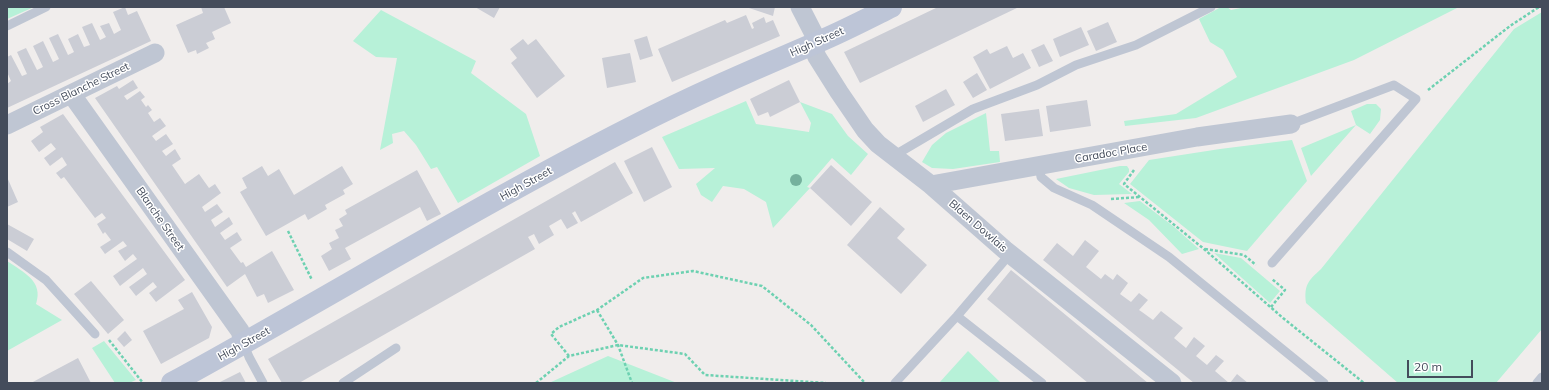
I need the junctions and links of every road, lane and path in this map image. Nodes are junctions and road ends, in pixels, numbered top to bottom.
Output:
1 (46, 7) edge
2 (800, 7) edge
3 (891, 7) edge
4 (1212, 7) edge
5 (1539, 7) edge
6 (7, 26) edge
7 (815, 43) junction
8 (155, 53) dead end
9 (72, 95) junction
10 (1416, 99) junction
11 (1291, 124) joint
12 (7, 125) edge
13 (1133, 149) junction
14 (895, 155) junction
15 (1039, 166) junction
16 (931, 185) junction
17 (1140, 197) junction
18 (1092, 205) junction
19 (288, 231) dead end
20 (1204, 249) junction
21 (7, 252) edge
22 (1010, 254) junction
23 (1272, 263) dead end
24 (1259, 268) dead end
25 (1269, 277) dead end
26 (322, 300) junction
27 (1271, 307) junction
28 (597, 310) junction
29 (957, 316) junction
30 (95, 334) joint
31 (244, 344) junction
32 (618, 345) junction
33 (396, 348) dead end
34 (569, 356) junction
35 (1542, 377) edge
36 (143, 383) edge
37 (172, 383) edge
38 (263, 383) edge
39 (343, 383) edge
40 (536, 383) edge
41 (632, 383) edge
42 (826, 383) edge
43 (865, 383) edge
44 (895, 383) edge
45 (1042, 383) edge
46 (1172, 383) edge
47 (1324, 383) edge
48 (1364, 383) edge
49 (1537, 383) edge

1 - 6 lane
2 - 7 street, Blaen Dowlais
3 - 7 street, High Street
4 - 14 lane
5 - 10 path
7 - 14 street, Blaen Dowlais
7 - 26 street, High Street
8 - 9 street, Cross Blanche Street
9 - 12 street, Cross Blanche Street
9 - 31 street, Blanche Street
10 - 11 lane
10 - 23 lane
11 - 13 street, Caradoc Place
13 - 15 street, Caradoc Place
13 - 17 path
14 - 16 street, Blaen Dowlais
15 - 16 street, Caradoc Place
15 - 18 lane
16 - 22 street, Blaen Dowlais
17 - 18 path
17 - 20 path
18 - 47 lane
19 - 26 path
20 - 24 path
20 - 27 path
21 - 30 lane
22 - 29 lane
22 - 46 street, Blaen Dowlais
25 - 27 path
26 - 31 street, High Street
27 - 48 path
28 - 32 path
28 - 34 path
28 - 43 path
29 - 44 lane
29 - 45 lane
30 - 36 path
31 - 37 street, High Street
31 - 38 lane
32 - 34 path
32 - 41 path
32 - 42 path
33 - 39 lane
34 - 40 path
35 - 49 lane

